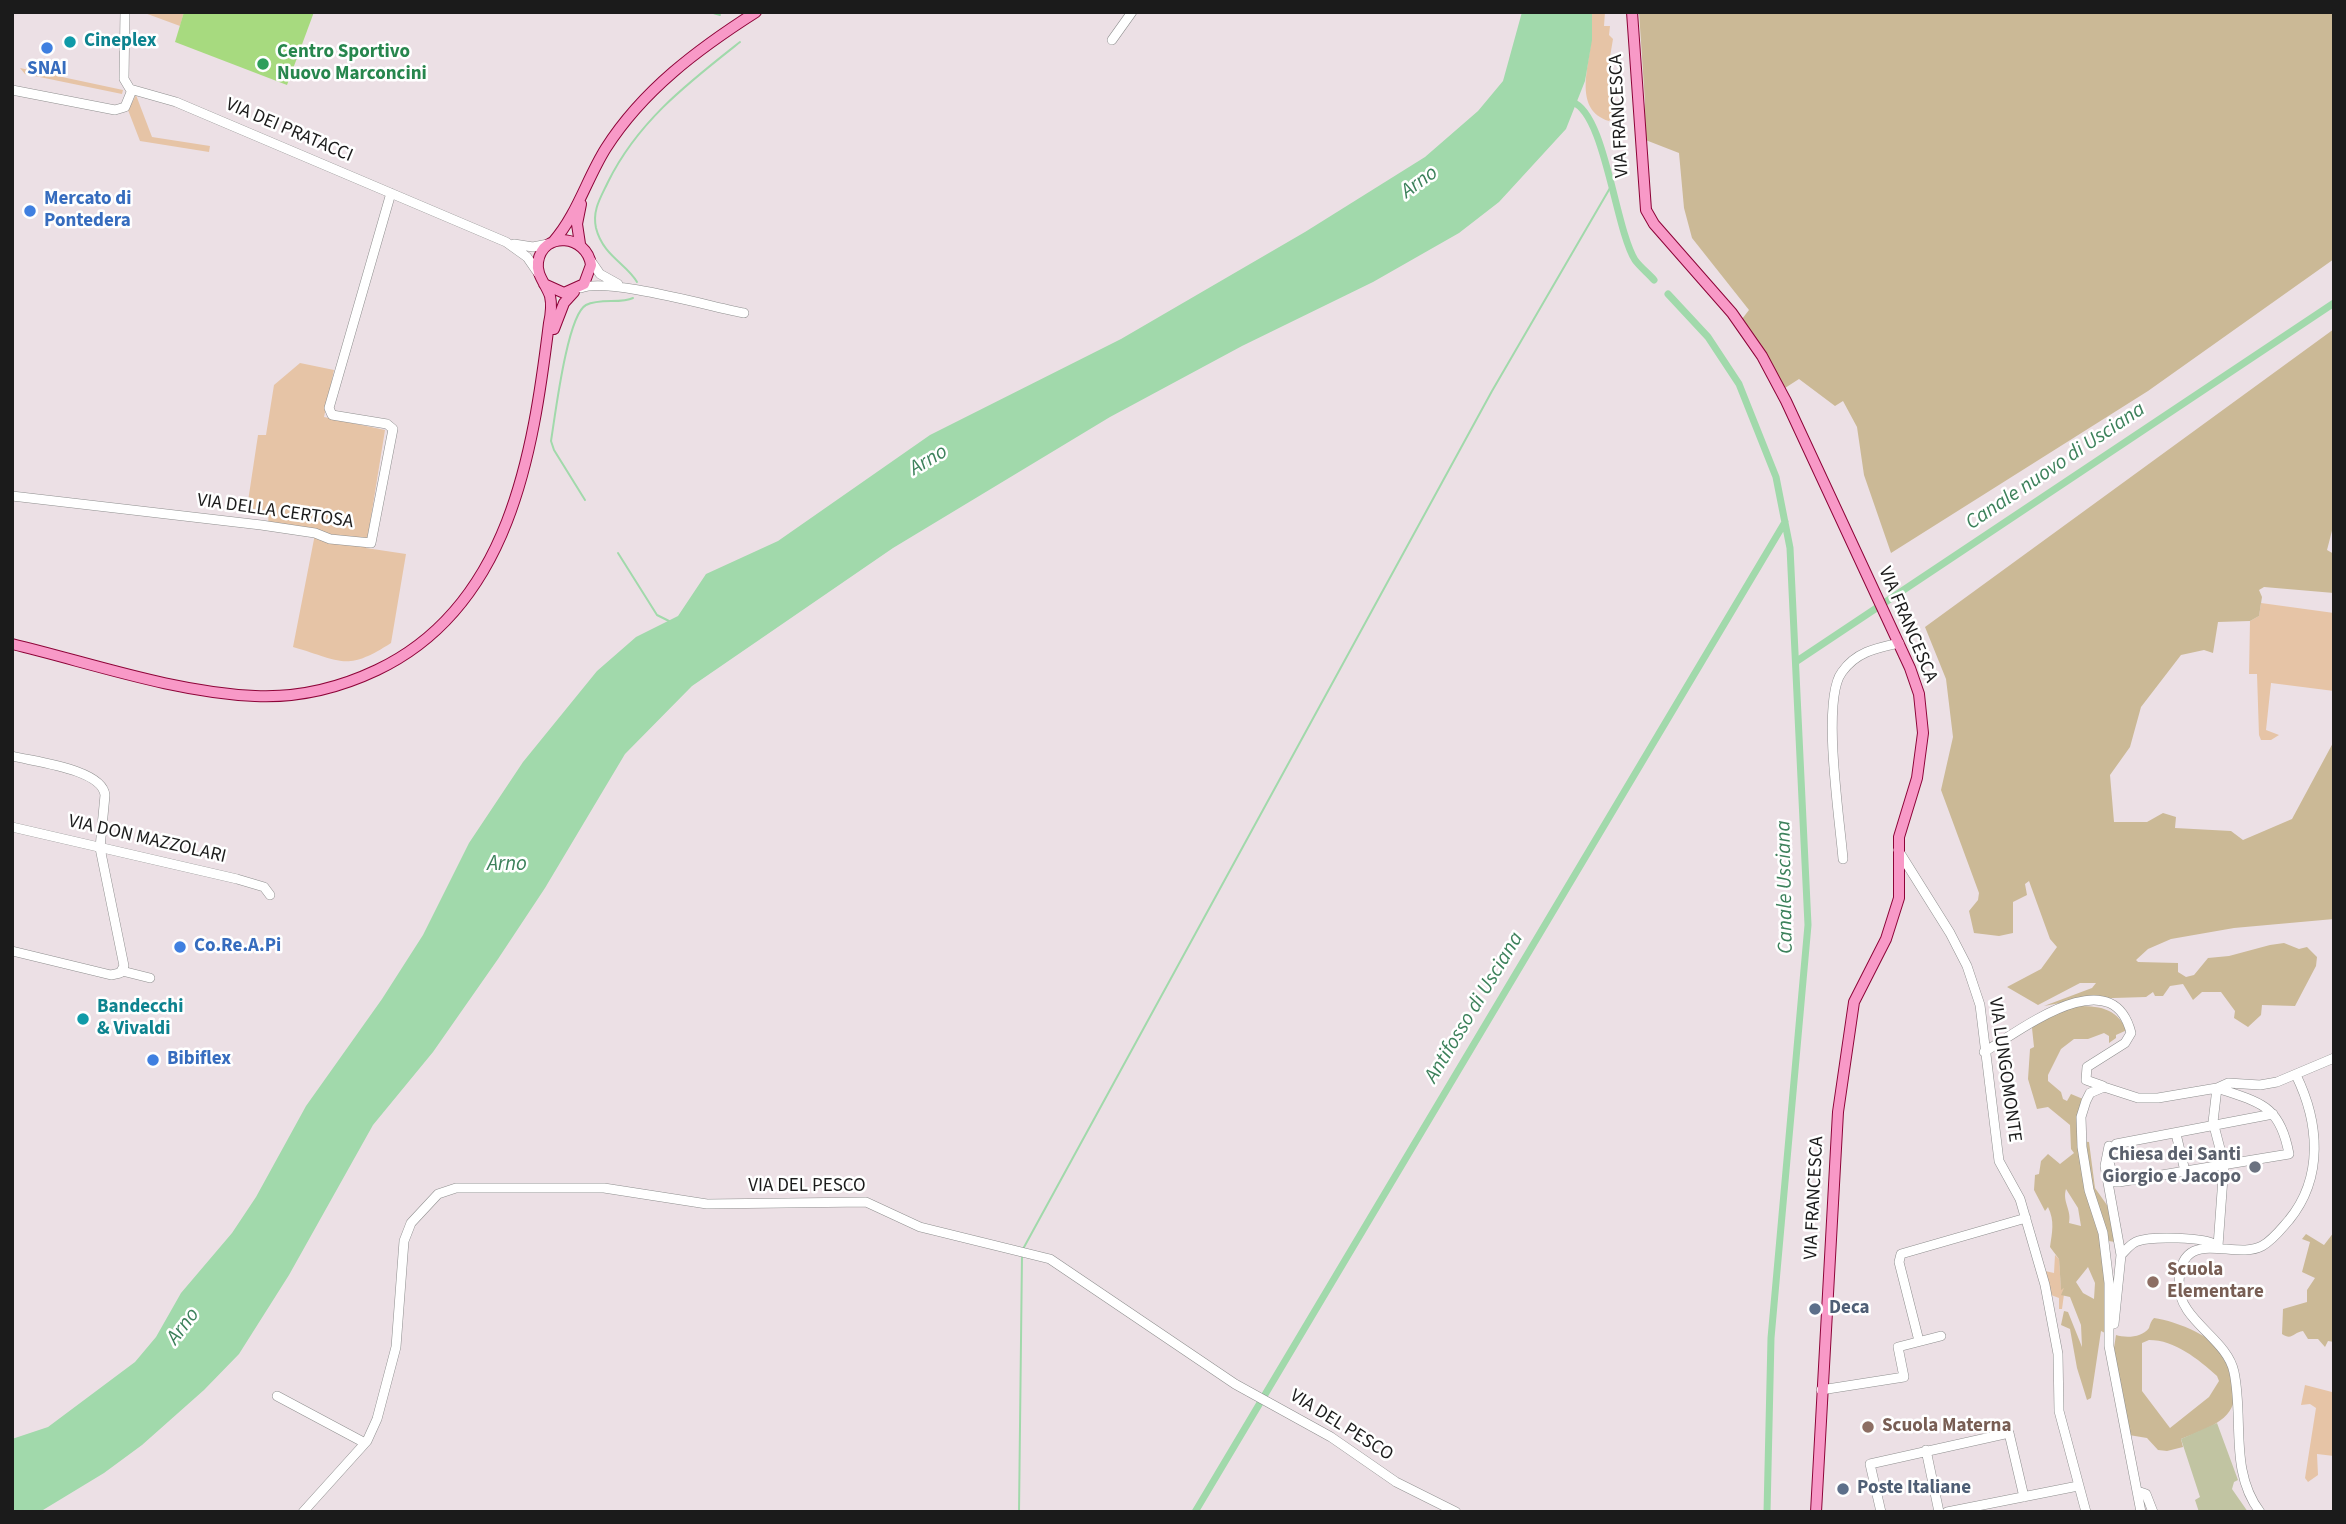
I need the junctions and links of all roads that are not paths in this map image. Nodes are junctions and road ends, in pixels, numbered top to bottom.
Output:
1 (125, 12) edge
2 (756, 12) edge
3 (1132, 12) edge
4 (1632, 12) edge
5 (1112, 40) dead end
6 (12, 90) edge
7 (132, 90) junction
8 (586, 188) junction
9 (391, 193) junction
10 (506, 242) junction
11 (552, 243) junction
12 (580, 244) junction
13 (591, 261) junction
14 (542, 280) junction
15 (579, 289) junction
16 (629, 289) junction
17 (744, 313) dead end
18 (545, 359) junction
19 (12, 496) edge
20 (1897, 639) junction
21 (12, 644) edge
22 (12, 756) edge
23 (12, 827) edge
24 (100, 848) junction
25 (1898, 850) junction
26 (1843, 859) dead end
27 (270, 895) dead end
28 (12, 951) edge
29 (122, 971) junction
30 (150, 978) dead end
31 (1984, 1052) junction
32 (2334, 1058) edge
33 (2296, 1075) junction
34 (2104, 1087) junction
35 (2217, 1088) junction
36 (2273, 1114) junction
37 (2214, 1127) junction
38 (2176, 1134) junction
39 (2108, 1158) junction
40 (2224, 1164) junction
41 (2185, 1171) junction
42 (2026, 1218) junction
43 (2218, 1246) junction
44 (2121, 1255) junction
45 (1941, 1336) dead end
46 (1919, 1341) junction
47 (2109, 1346) junction
48 (1821, 1390) junction
49 (277, 1396) dead end
50 (365, 1443) junction
51 (1927, 1451) junction
52 (2077, 1483) junction
53 (2137, 1491) junction
54 (2024, 1497) junction
55 (1960, 1511) edge
56 (303, 1512) edge
57 (1456, 1512) edge
58 (1816, 1512) edge
59 (1881, 1512) edge
60 (1939, 1512) edge
61 (1947, 1512) edge
62 (2085, 1512) edge
63 (2141, 1512) edge
64 (2153, 1512) edge
65 (2260, 1512) edge

1 - 7 street
2 - 8 main road
3 - 5 street
4 - 20 main road, VIA FRANCESCA
6 - 7 street
7 - 9 street, VIA DEI PRATACCI
8 - 11 main road
8 - 12 main road
9 - 10 street, VIA DEI PRATACCI
9 - 19 street, VIA DELLA CERTOSA
10 - 11 street, VIA DEI PRATACCI
10 - 14 street, VIA DEI PRATACCI
11 - 12 main road
11 - 14 main road
12 - 13 main road
13 - 15 main road
13 - 16 street
14 - 15 main road
14 - 18 main road
15 - 16 street
15 - 18 main road
16 - 17 street
18 - 21 main road
20 - 25 main road, VIA FRANCESCA
20 - 26 street
22 - 24 street
23 - 24 street, VIA DON MAZZOLARI
24 - 27 street, VIA DON MAZZOLARI
24 - 29 street
25 - 31 street, VIA LUNGOMONTE
25 - 48 main road, VIA FRANCESCA
28 - 29 street
29 - 30 street
31 - 34 street
31 - 42 street, VIA LUNGOMONTE
32 - 33 street
33 - 35 street
33 - 43 street
34 - 35 street
34 - 47 street
35 - 36 street
35 - 37 street
36 - 37 street
36 - 40 street
37 - 38 street
37 - 40 street
38 - 39 street
38 - 41 street
39 - 41 street
39 - 44 street
40 - 41 street
40 - 43 street
42 - 46 street
42 - 52 street, VIA LUNGOMONTE
43 - 44 street
43 - 65 street
44 - 47 street
45 - 46 street
46 - 48 street
47 - 53 street
48 - 58 main road, VIA FRANCESCA
49 - 50 street
50 - 56 street, VIA DEL PESCO
50 - 57 street, VIA DEL PESCO
51 - 54 street
51 - 59 street
51 - 60 street
52 - 54 street
52 - 62 street, VIA LUNGOMONTE
53 - 63 street
53 - 64 street
54 - 55 street
55 - 61 street

